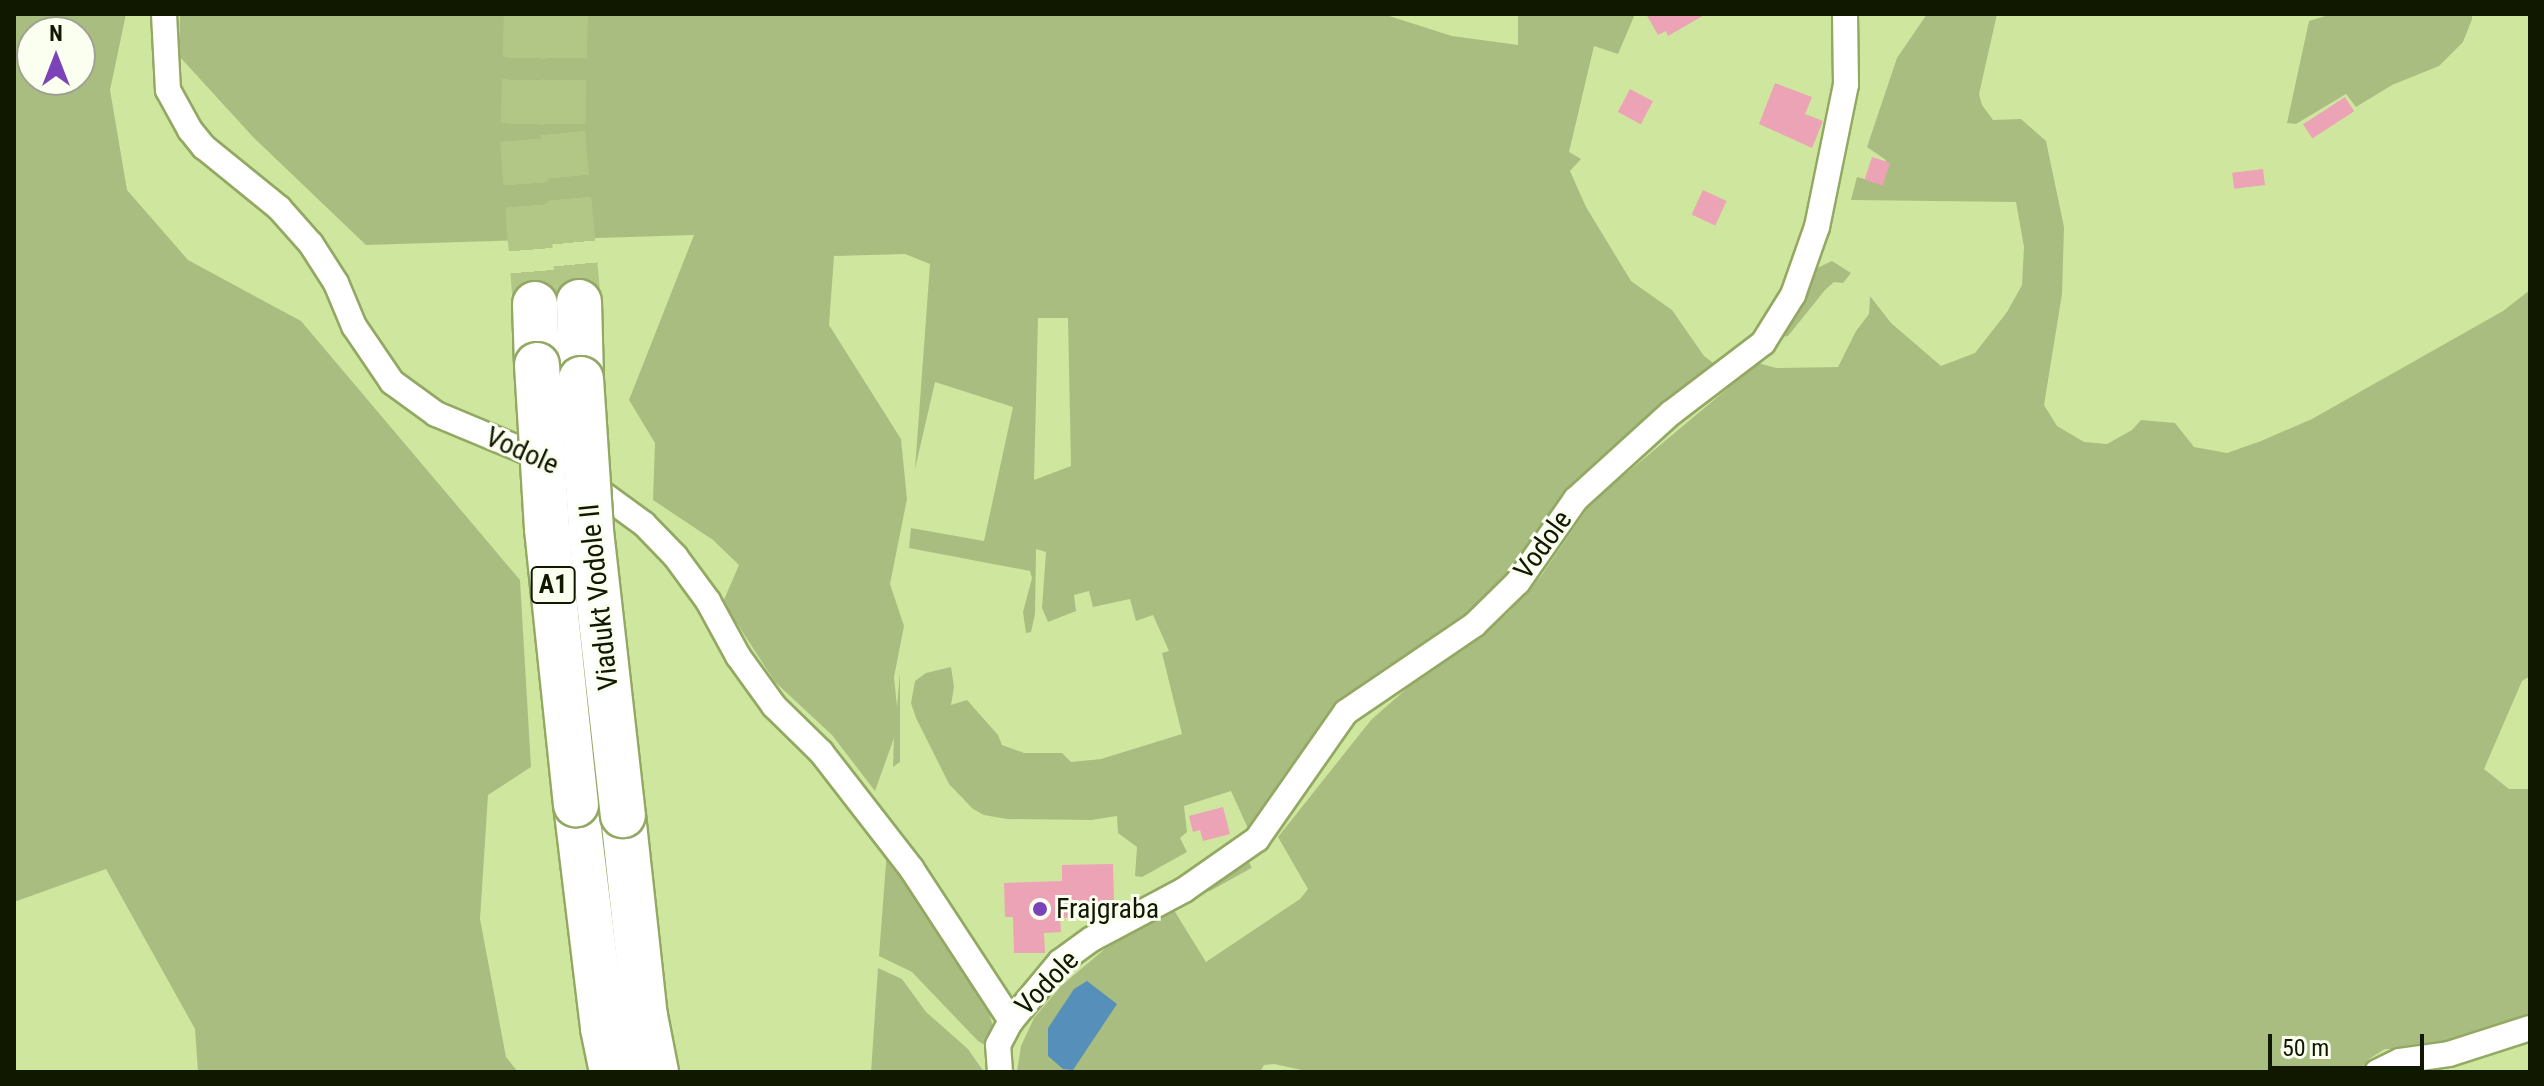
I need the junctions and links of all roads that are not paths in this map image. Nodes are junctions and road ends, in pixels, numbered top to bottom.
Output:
1 (164, 14) edge
2 (1845, 14) edge
3 (579, 302) tunnel mouth
4 (535, 304) tunnel mouth
5 (1011, 1021) junction
6 (2530, 1028) edge
7 (612, 1072) edge
8 (656, 1072) edge
9 (1000, 1072) edge
10 (2377, 1072) edge

1 - 5 street, Vodole
2 - 5 street, Vodole
3 - 8 highway, Viadukt Vodole II / A1, bridge
4 - 7 highway, Viadukt Vodole II / A1, bridge
5 - 9 street
6 - 10 street

